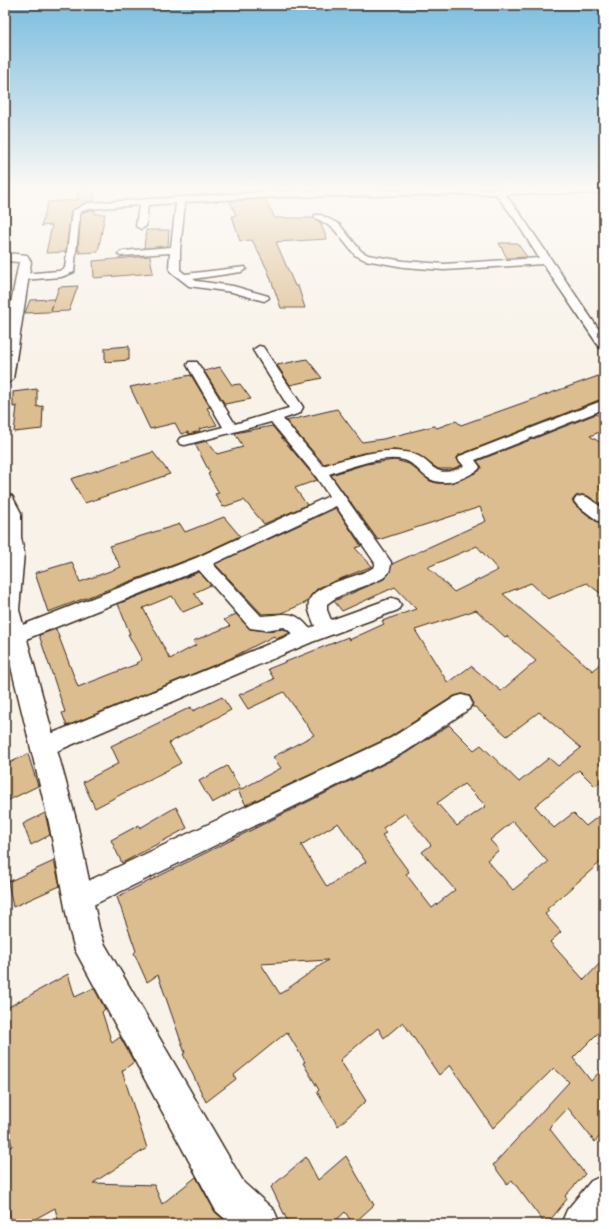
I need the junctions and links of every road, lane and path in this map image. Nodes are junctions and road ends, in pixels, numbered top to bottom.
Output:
1 (72, 246) edge
2 (175, 246) edge
3 (353, 246) edge
4 (537, 246) edge
5 (175, 250) junction
6 (123, 254) dead end
7 (5, 257) edge
8 (546, 261) junction
9 (241, 269) dead end
10 (22, 277) junction
11 (185, 277) junction
12 (264, 298) dead end
13 (604, 345) edge
14 (259, 350) dead end
15 (193, 365) dead end
16 (5, 380) edge
17 (604, 404) edge
18 (274, 417) junction
19 (231, 429) junction
20 (185, 441) dead end
21 (320, 472) junction
22 (339, 498) junction
23 (5, 500) edge
24 (582, 501) dead end
25 (604, 517) edge
26 (202, 562) junction
27 (392, 605) dead end
28 (326, 630) junction
29 (14, 636) junction
30 (305, 637) junction
31 (462, 703) dead end
32 (43, 747) junction
33 (78, 899) junction
34 (604, 1194) edge
35 (260, 1224) edge
36 (581, 1224) edge

1 - 10 street
2 - 5 street
3 - 8 street
4 - 8 street
5 - 6 street
5 - 11 street
7 - 10 street
8 - 13 street
9 - 11 street
10 - 16 street
11 - 12 street
14 - 18 street
15 - 19 street
17 - 21 street
18 - 19 street
18 - 21 street
19 - 20 street
21 - 22 street
22 - 26 street
22 - 28 street
23 - 29 street
24 - 25 street
26 - 29 street
26 - 30 street
27 - 28 street
28 - 30 street
29 - 32 street
30 - 32 street
31 - 33 street
32 - 33 street
33 - 35 street
34 - 36 street

